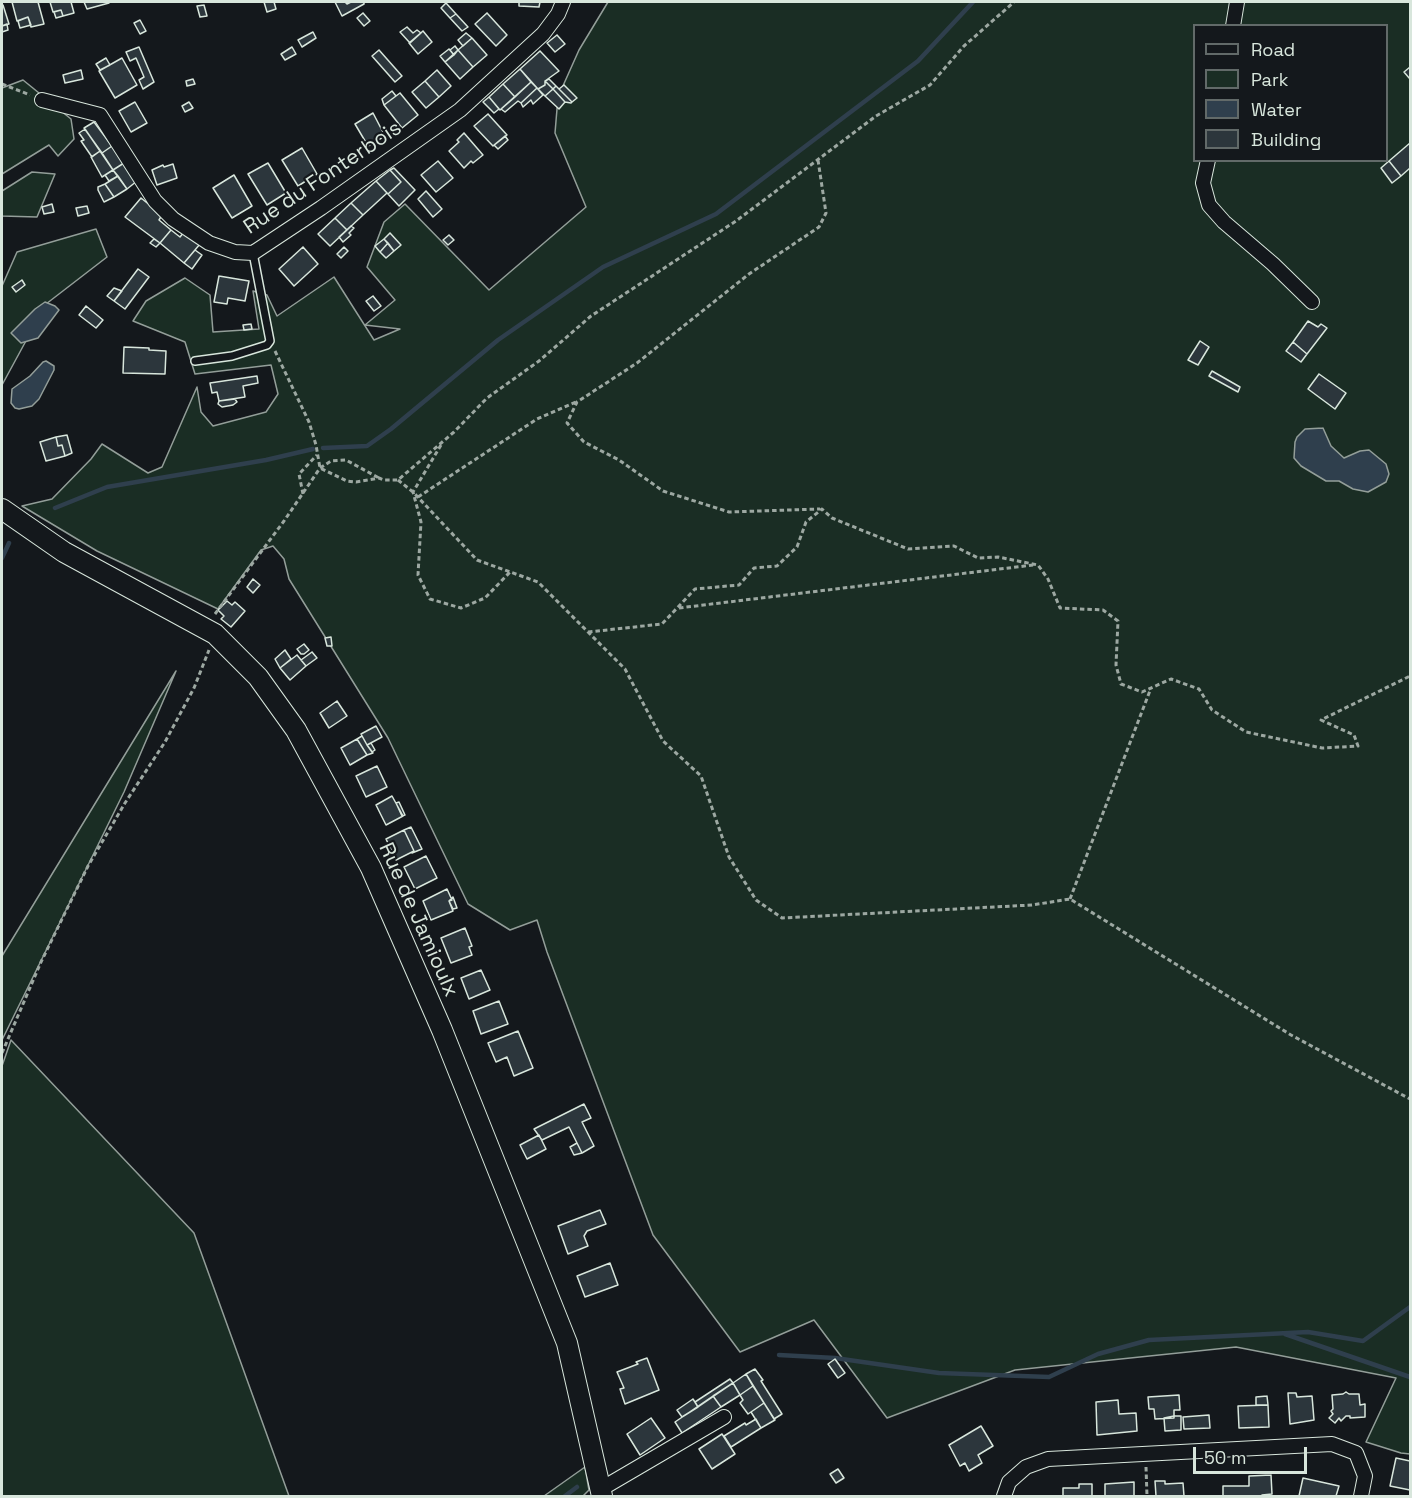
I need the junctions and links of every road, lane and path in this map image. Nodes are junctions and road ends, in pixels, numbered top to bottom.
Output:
1 (562, 2) edge
2 (1014, 2) edge
3 (1236, 2) edge
4 (1233, 24) edge
5 (2, 84) edge
6 (42, 100) joint
7 (818, 160) junction
8 (1208, 162) edge
9 (253, 253) junction
10 (1312, 302) dead end
11 (270, 341) junction
12 (195, 361) dead end
13 (577, 402) junction
14 (443, 440) junction
15 (318, 454) junction
16 (320, 468) junction
17 (379, 478) junction
18 (398, 480) junction
19 (413, 492) junction
20 (303, 494) junction
21 (418, 497) junction
22 (822, 508) junction
23 (2, 509) edge
24 (1038, 565) junction
25 (510, 572) junction
26 (677, 608) junction
27 (588, 632) junction
28 (215, 634) junction
29 (1410, 676) edge
30 (1151, 688) junction
31 (1070, 899) junction
32 (2, 1053) edge
33 (1410, 1099) edge
34 (724, 1418) dead end
35 (1146, 1454) junction
36 (602, 1493) edge
37 (1004, 1497) edge
38 (1147, 1497) edge
39 (1360, 1497) edge

1 - 9 street, Rue du Fonterbois
2 - 7 path
3 - 4 street
5 - 6 path
6 - 9 street, Rue du Fonterbois
7 - 13 path
7 - 14 path
8 - 10 street
9 - 11 lane
11 - 12 lane
11 - 15 path
13 - 21 path
13 - 22 path
14 - 18 path
14 - 19 path
15 - 16 path
15 - 20 path
16 - 17 path
16 - 17 path
16 - 20 path
17 - 18 path
18 - 19 path
19 - 21 path
19 - 25 path
20 - 28 path
21 - 25 path
22 - 24 path
22 - 26 path
23 - 28 street, Rue de Jamioulx
24 - 26 path
24 - 30 path
25 - 27 path
26 - 27 path
27 - 31 path
28 - 32 path
28 - 36 street, Rue de Jamioulx
29 - 30 path
30 - 31 path
31 - 33 path
34 - 36 street, Rue de Jamioulx
35 - 37 street
35 - 38 path
35 - 39 street

